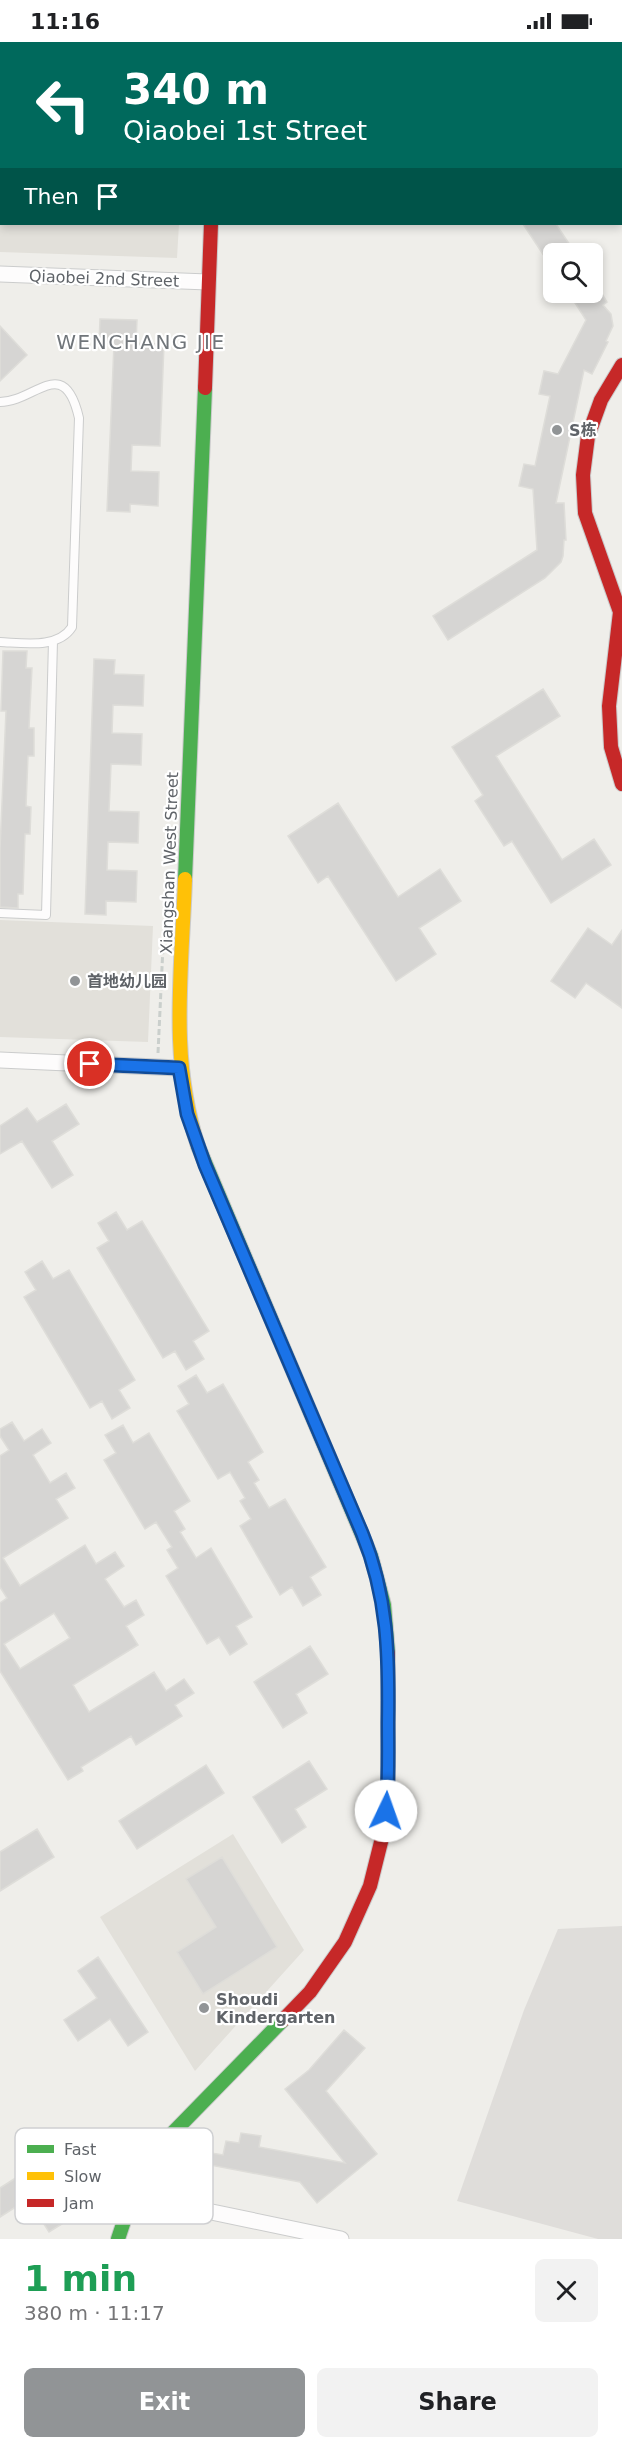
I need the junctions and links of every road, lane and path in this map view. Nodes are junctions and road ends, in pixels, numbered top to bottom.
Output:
1 (211, 225) edge
2 (0, 274) edge
3 (208, 282) junction
4 (622, 365) edge
5 (0, 402) edge
6 (53, 641) junction
7 (0, 642) edge
8 (622, 784) edge
9 (0, 913) edge
10 (0, 1060) edge
11 (179, 1068) junction
12 (177, 2128) edge
13 (213, 2213) edge
14 (122, 2224) edge
15 (118, 2239) edge
16 (341, 2239) edge

1 - 3 street, Xiangshan West Street
2 - 3 street, Qiaobei 2nd Street
3 - 11 street, Xiangshan West Street
4 - 8 street
5 - 6 lane
6 - 7 lane
6 - 9 lane
10 - 11 street
11 - 12 street, Xiangshan West Street
13 - 16 street
14 - 15 street, Xiangshan West Street

